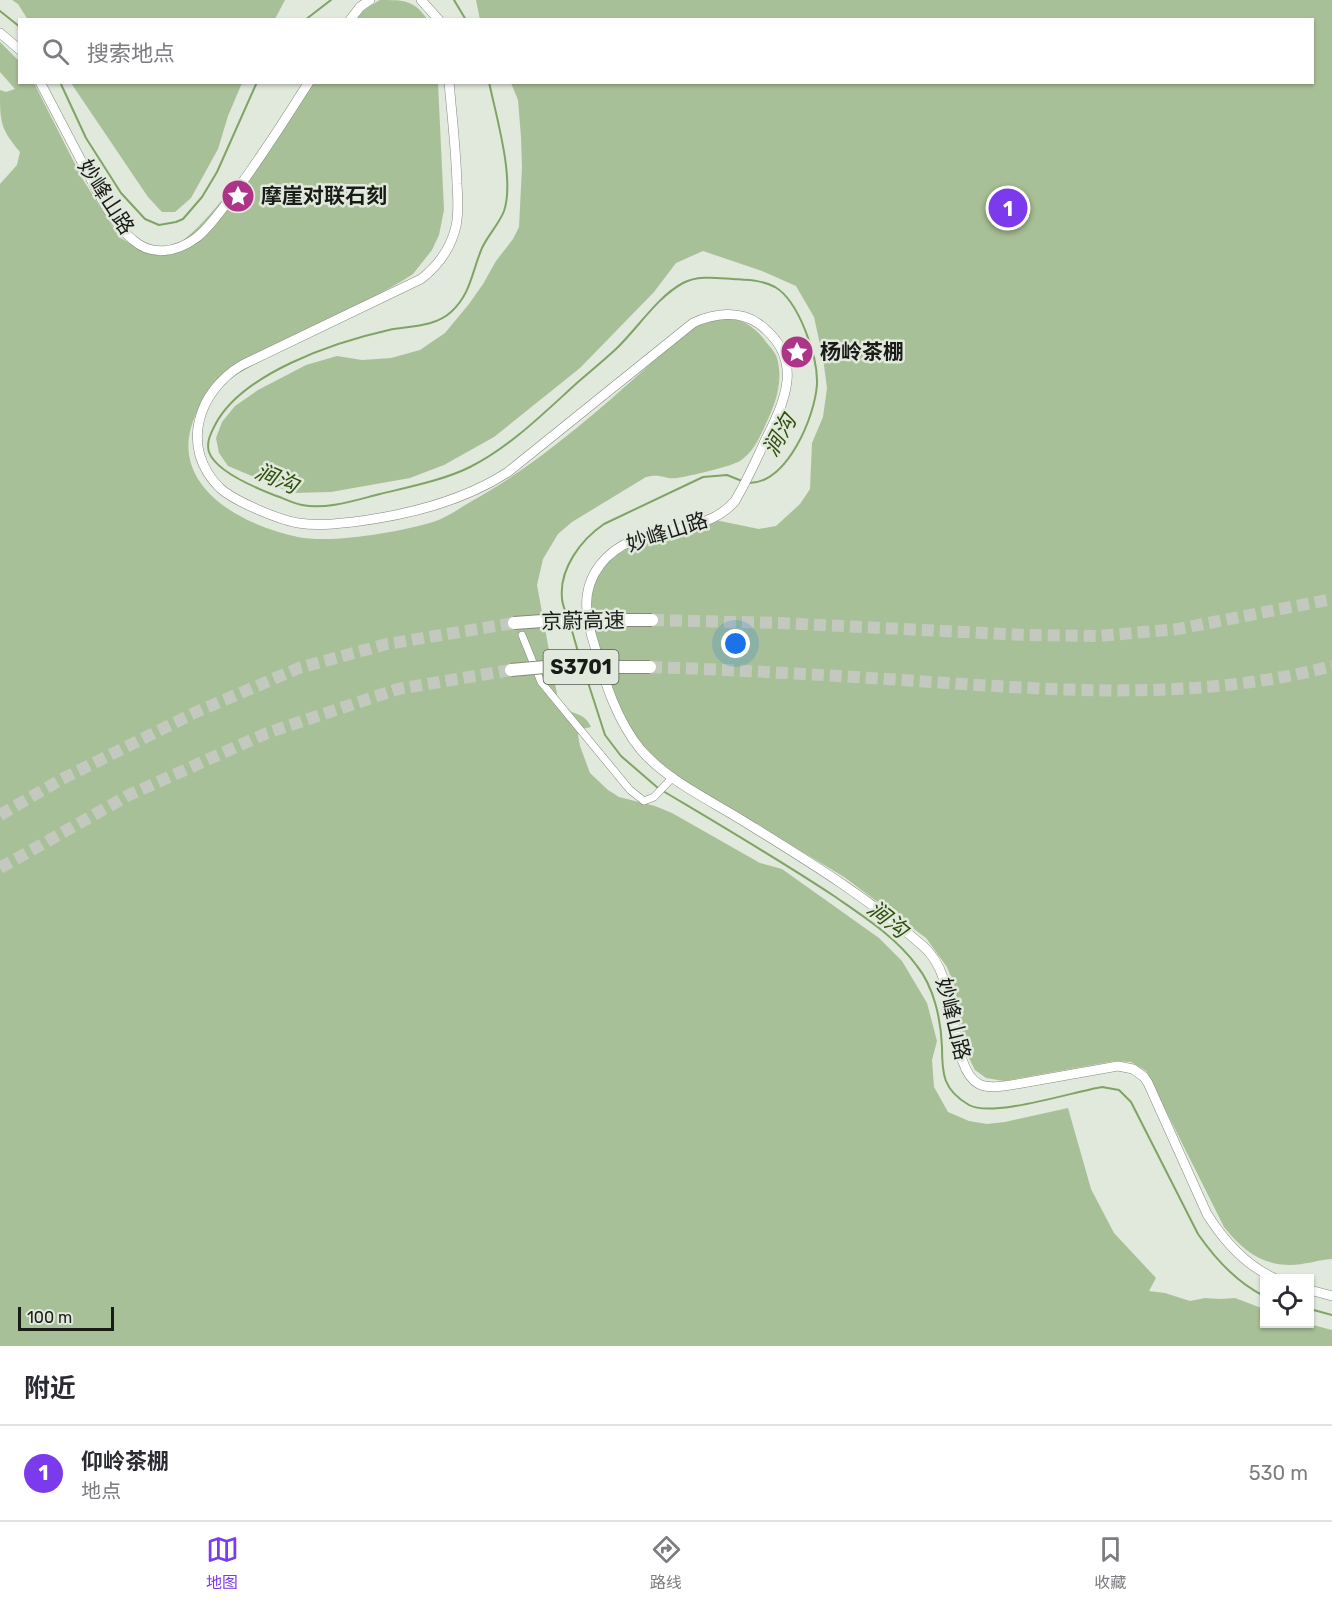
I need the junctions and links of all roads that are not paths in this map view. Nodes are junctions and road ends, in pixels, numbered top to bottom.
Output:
1 (370, 0) edge
2 (421, 0) edge
3 (352, 18) edge
4 (437, 18) edge
5 (0, 33) edge
6 (18, 49) edge
7 (41, 84) edge
8 (308, 84) edge
9 (449, 84) edge
10 (652, 620) tunnel mouth
11 (514, 623) tunnel mouth
12 (522, 635) dead end
13 (650, 667) tunnel mouth
14 (511, 670) tunnel mouth
15 (674, 777) junction
16 (1267, 1274) edge
17 (1314, 1291) edge
18 (1332, 1296) edge

1 - 3 street
2 - 4 street
5 - 6 street
7 - 8 street, 妙峰山路
9 - 15 street, 妙峰山路
10 - 11 highway, 京蔚高速 / S3701, bridge
12 - 15 street
13 - 14 highway, S3701, bridge
15 - 16 street, 妙峰山路
17 - 18 street

